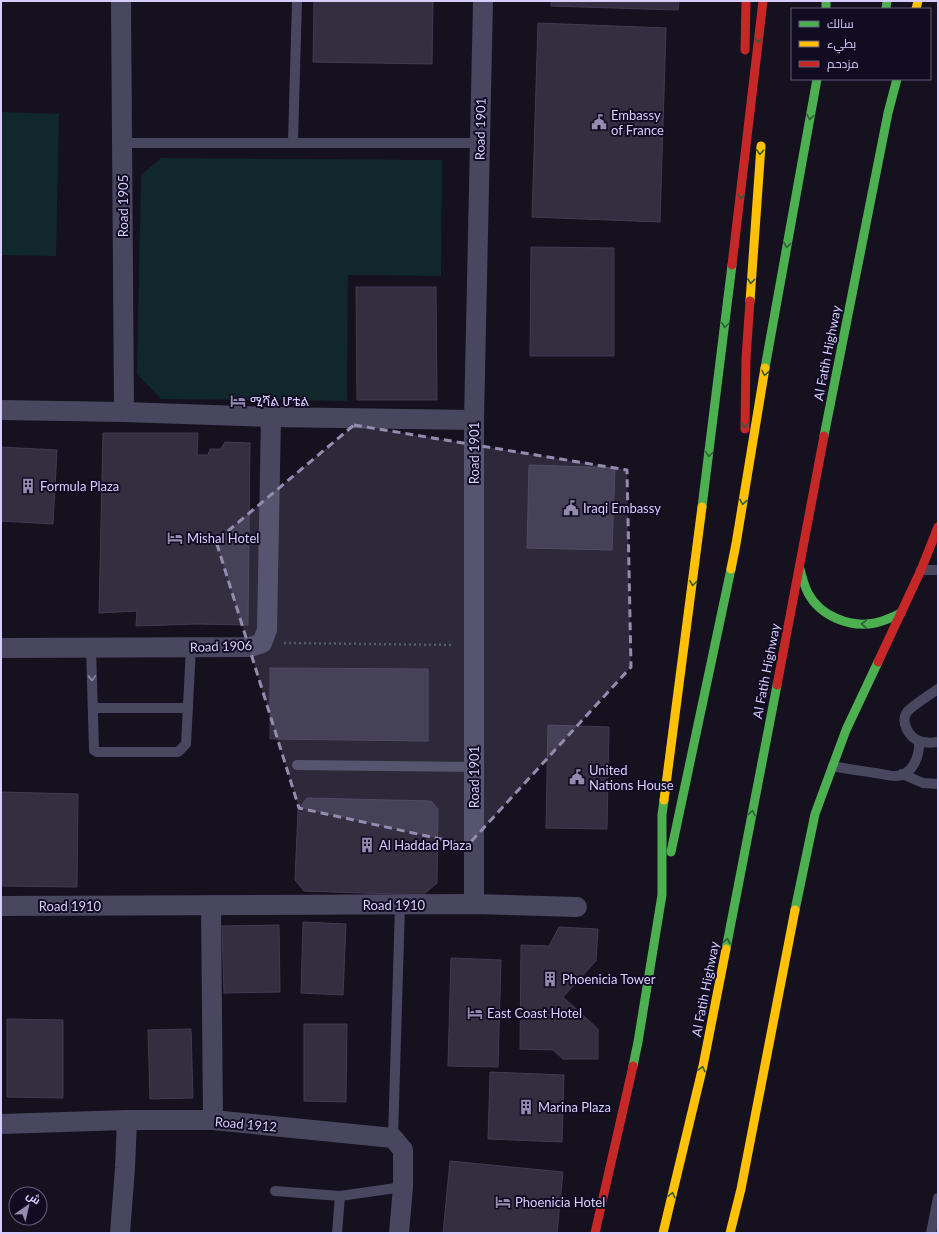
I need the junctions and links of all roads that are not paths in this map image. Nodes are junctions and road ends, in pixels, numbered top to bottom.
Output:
1 (121, 1) edge
2 (297, 1) edge
3 (483, 1) edge
4 (746, 1) edge
5 (763, 1) edge
6 (771, 1) edge
7 (770, 21) dead end
8 (817, 80) edge
9 (897, 80) edge
10 (884, 93) dead end
11 (888, 113) junction
12 (761, 138) dead end
13 (294, 142) junction
14 (123, 143) junction
15 (479, 143) junction
16 (745, 157) junction
17 (1, 410) edge
18 (124, 412) junction
19 (270, 417) junction
20 (474, 420) junction
21 (747, 479) junction
22 (938, 528) edge
23 (800, 569) junction
24 (921, 570) junction
25 (938, 570) edge
26 (901, 613) junction
27 (192, 647) junction
28 (1, 648) edge
29 (91, 648) junction
30 (938, 689) edge
31 (93, 708) junction
32 (188, 708) junction
33 (919, 741) junction
34 (938, 742) edge
35 (297, 765) dead end
36 (833, 766) junction
37 (475, 767) junction
38 (902, 774) junction
39 (938, 784) edge
40 (662, 895) junction
41 (474, 904) junction
42 (211, 905) junction
43 (400, 905) junction
44 (1, 906) edge
45 (577, 907) dead end
46 (127, 1120) junction
47 (213, 1120) junction
48 (1, 1124) edge
49 (393, 1138) junction
50 (403, 1187) junction
51 (275, 1190) dead end
52 (340, 1196) junction
53 (938, 1198) edge
54 (120, 1233) edge
55 (337, 1233) edge
56 (399, 1233) edge
57 (594, 1233) edge
58 (663, 1233) edge
59 (730, 1233) edge
60 (931, 1233) edge

1 - 14 street, Road 1905
2 - 13 lane
3 - 15 street, Road 1901
4 - 16 main road
5 -> 16 main road
6 - 7 main road
8 -> 21 main road
9 - 11 main road, Al Fatih Highway
10 - 11 main road, Al Fatih Highway
11 - 23 main road, Al Fatih Highway
12 -> 21 main road
13 - 14 lane
13 - 15 lane
14 - 18 street, Road 1905
15 - 20 street, Road 1901
16 -> 40 main road
17 - 18 street
18 - 19 street
19 - 20 street
19 - 27 street, Road 1906
20 - 37 street, Road 1901
21 -> 40 main road
22 - 24 main road
26 -> 23 main road
58 -> 23 main road, Al Fatih Highway
24 - 25 lane
24 - 26 main road
26 - 36 main road
27 - 29 street, Road 1906
27 - 32 lane
28 - 29 street, Road 1906
29 -> 31 lane
30 - 33 lane
31 - 32 lane
31 - 32 lane
33 - 34 lane
33 - 38 lane
35 - 37 lane
36 - 38 lane
36 - 59 main road
37 - 41 street, Road 1901
38 - 39 lane
40 - 57 main road
41 - 43 street, Road 1910
41 - 45 street, Road 1910
42 - 43 street, Road 1910
42 - 44 street, Road 1910
42 - 47 street
43 - 49 lane
46 - 47 street, Road 1912
46 - 48 street, Road 1912
46 - 54 street
47 - 49 street, Road 1912
49 - 50 street
50 - 52 lane
50 - 56 street
51 - 52 lane
52 - 55 lane
53 - 60 lane

